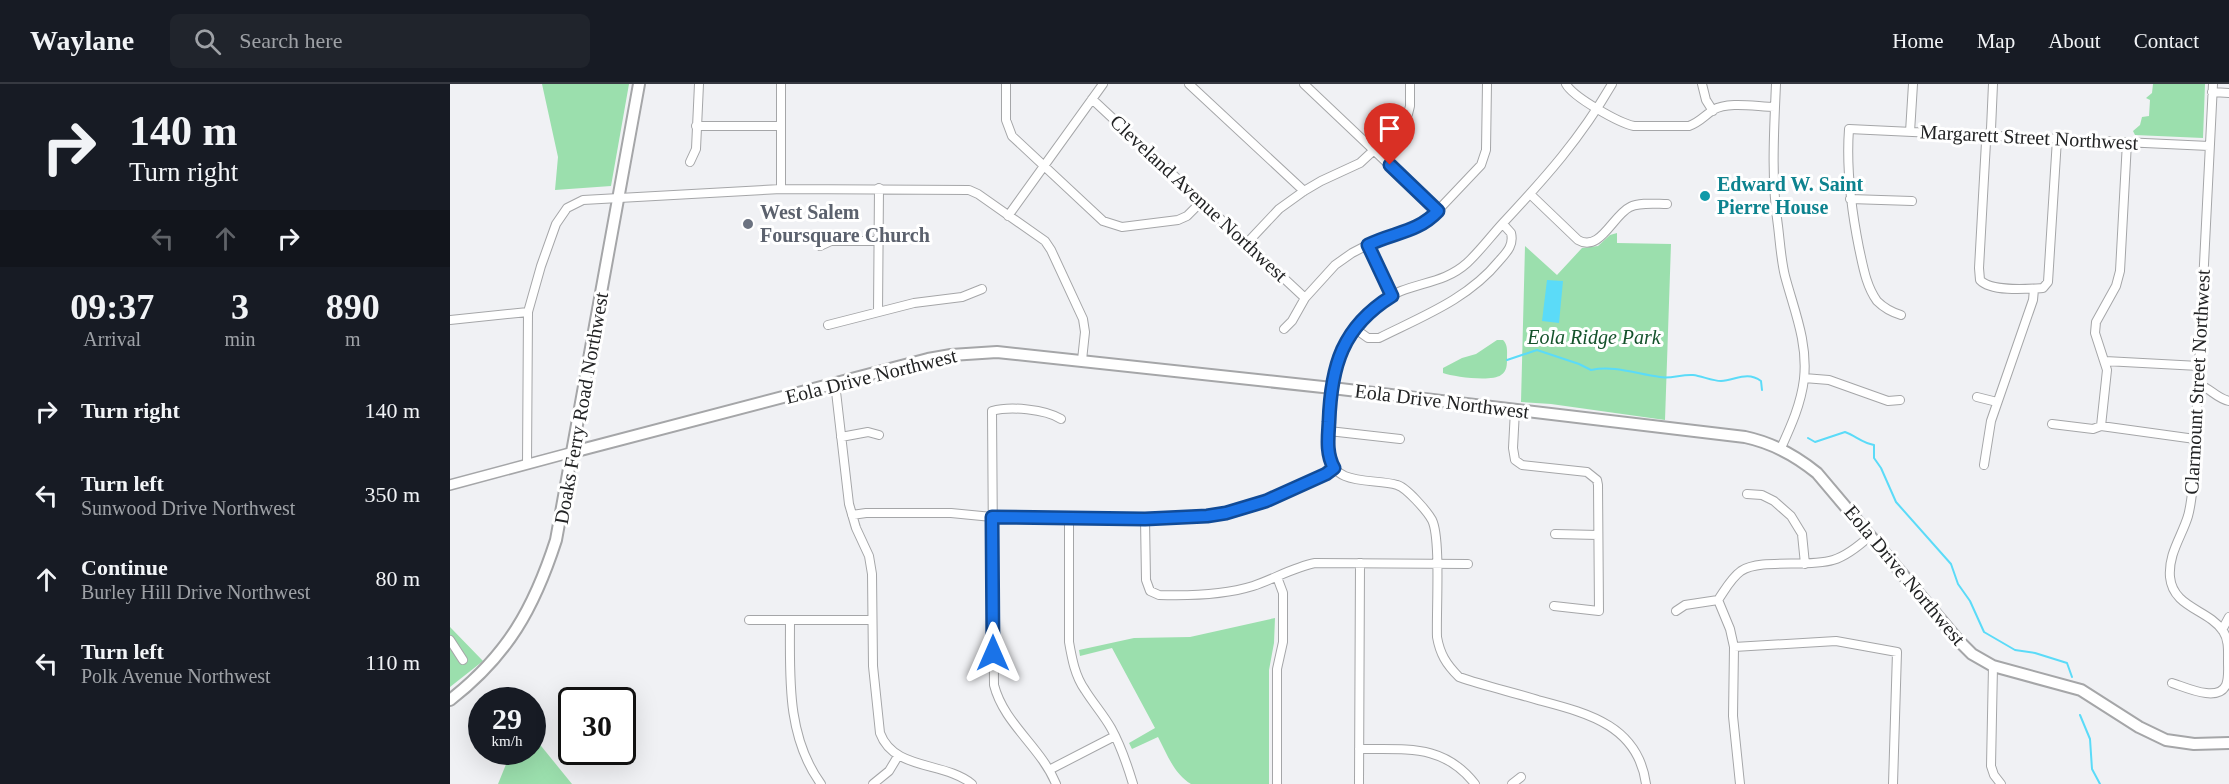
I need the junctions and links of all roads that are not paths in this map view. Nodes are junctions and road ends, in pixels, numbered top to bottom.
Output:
1 (639, 84) edge
2 (699, 84) edge
3 (781, 84) edge
4 (1006, 84) edge
5 (1103, 84) edge
6 (1190, 84) edge
7 (1304, 84) edge
8 (1410, 84) edge
9 (1487, 84) edge
10 (1566, 84) edge
11 (1612, 84) edge
12 (1702, 84) edge
13 (1776, 84) edge
14 (1913, 84) edge
15 (1993, 84) edge
16 (2212, 88) edge
17 (2229, 93) edge
18 (1092, 99) junction
19 (1775, 107) junction
20 (1598, 108) junction
21 (1713, 111) junction
22 (696, 126) junction
23 (781, 126) junction
24 (1910, 132) junction
25 (1989, 135) junction
26 (2057, 139) junction
27 (2127, 142) junction
28 (2210, 146) junction
29 (1374, 150) junction
30 (690, 162) dead end
31 (1043, 166) junction
32 (879, 188) junction
33 (781, 189) junction
34 (1304, 191) junction
35 (1530, 194) junction
36 (619, 198) junction
37 (1850, 199) junction
38 (1202, 201) junction
39 (1912, 201) dead end
40 (1667, 204) dead end
41 (1438, 211) junction
42 (1008, 216) junction
43 (1503, 224) junction
44 (879, 241) junction
45 (1247, 243) junction
46 (1368, 245) junction
47 (820, 246) dead end
48 (2034, 289) junction
49 (982, 290) dead end
50 (1392, 296) junction
51 (1305, 298) junction
52 (528, 312) junction
53 (878, 312) junction
54 (1900, 315) dead end
55 (450, 320) edge
56 (828, 325) dead end
57 (1354, 328) junction
58 (1284, 329) dead end
59 (1082, 360) junction
60 (2105, 361) junction
61 (2199, 366) junction
62 (1804, 378) junction
63 (835, 383) junction
64 (2198, 384) junction
65 (1332, 388) junction
66 (1977, 397) dead end
67 (1900, 400) dead end
68 (2229, 401) edge
69 (1997, 402) junction
70 (1515, 410) junction
71 (1061, 419) dead end
72 (2052, 424) dead end
73 (2101, 426) junction
74 (1329, 431) junction
75 (879, 435) dead end
76 (841, 437) junction
77 (1400, 439) dead end
78 (2195, 439) junction
79 (1781, 448) junction
80 (573, 452) junction
81 (527, 464) junction
82 (1984, 465) dead end
83 (1334, 468) junction
84 (450, 484) edge
85 (1747, 495) dead end
86 (852, 515) junction
87 (992, 517) junction
88 (1069, 518) junction
89 (1145, 519) junction
90 (1555, 534) dead end
91 (1598, 534) junction
92 (1871, 535) junction
93 (1360, 563) junction
94 (1436, 564) junction
95 (1468, 564) dead end
96 (1805, 564) junction
97 (1277, 577) junction
98 (1718, 600) junction
99 (1554, 606) dead end
100 (1676, 611) dead end
101 (2229, 617) edge
102 (749, 620) dead end
103 (790, 620) junction
104 (872, 620) junction
105 (2222, 630) junction
106 (450, 640) edge
107 (1734, 647) junction
108 (463, 660) dead end
109 (1993, 666) junction
110 (2172, 683) dead end
111 (450, 700) edge
112 (1115, 736) junction
113 (2229, 743) edge
114 (1359, 749) junction
115 (898, 756) junction
116 (1050, 770) junction
117 (1994, 775) junction
118 (1521, 777) dead end
119 (821, 784) edge
120 (873, 784) edge
121 (972, 784) edge
122 (1056, 784) edge
123 (1133, 784) edge
124 (1277, 784) edge
125 (1359, 784) edge
126 (1475, 784) edge
127 (1512, 784) edge
128 (1646, 784) edge
129 (1740, 784) edge
130 (1893, 784) edge
131 (1993, 784) edge
132 (2001, 784) edge

1 - 36 main road, Doaks Ferry Road Northwest
2 - 22 street
3 - 23 street
4 - 31 street
5 - 18 street
6 - 34 street
7 - 29 street
8 - 29 street
9 - 41 street
10 - 20 street
11 - 20 street
12 - 21 street
13 - 19 street
14 - 24 street
15 - 25 street
16 - 17 street
16 - 28 street, Clarmount Street Northwest
18 - 31 street
18 - 38 street, Cleveland Avenue Northwest
19 - 21 street
19 - 62 street
20 - 21 street
20 - 35 street
22 - 23 street
22 - 30 street
23 - 33 street
24 - 25 street, Margarett Street Northwest
24 - 37 street, Margarett Street Northwest
25 - 26 street, Margarett Street Northwest
25 - 48 street
26 - 27 street, Margarett Street Northwest
26 - 48 street
27 - 28 street, Margarett Street Northwest
27 - 60 street
28 - 61 street, Clarmount Street Northwest
29 - 34 street
29 - 41 street
31 - 38 street
31 - 42 street
32 - 33 street
32 - 42 street
32 - 44 street
33 - 36 street
34 - 45 street
35 - 40 street
35 - 43 street
36 - 52 street
36 - 80 main road, Doaks Ferry Road Northwest
37 - 39 street
37 - 54 street
38 - 45 street, Cleveland Avenue Northwest
41 - 46 street
42 - 59 street
43 - 50 street
43 - 57 street
44 - 47 street
44 - 53 street
45 - 51 street, Cleveland Avenue Northwest
46 - 50 street
46 - 51 street
48 - 69 street
49 - 53 street
50 - 57 street
51 - 58 street
52 - 55 street
52 - 81 street
53 - 56 street
57 - 65 street
59 - 63 main road, Eola Drive Northwest
59 - 65 main road, Eola Drive Northwest
60 - 61 street
60 - 73 street
61 - 64 street, Clarmount Street Northwest
62 - 67 street
62 - 79 street
63 - 76 street
63 - 80 main road, Eola Drive Northwest
64 - 68 street
64 - 78 street, Clarmount Street Northwest
65 - 70 main road, Eola Drive Northwest
65 - 74 street
66 - 69 street
69 - 82 street
70 - 79 main road, Eola Drive Northwest
70 - 91 street
71 - 87 street
72 - 73 street
73 - 78 street
74 - 77 street
74 - 83 street
75 - 76 street
76 - 86 street
78 - 105 street, Clarmount Street Northwest
79 - 92 main road, Eola Drive Northwest
80 - 81 street, Eola Drive Northwest
80 - 111 main road, Doaks Ferry Road Northwest
81 - 84 street, Eola Drive Northwest
83 - 89 street
83 - 94 street
85 - 96 street
86 - 87 street
86 - 104 street
87 - 88 street
87 - 116 street
88 - 89 street
88 - 112 street
89 - 97 street
90 - 91 street
91 - 99 street
92 - 96 street
92 - 109 main road, Eola Drive Northwest
93 - 94 street
93 - 97 street
93 - 114 street
94 - 95 street
94 - 128 street
96 - 98 street
97 - 124 street
98 - 100 street
98 - 107 street
101 - 105 street
102 - 103 street
103 - 104 street
103 - 119 street
104 - 115 street
105 - 110 street
106 - 108 street
107 - 129 street
107 - 130 street
109 - 113 main road, Eola Drive Northwest
109 - 117 street
112 - 116 street
112 - 123 street
114 - 125 street
114 - 126 street
115 - 120 street
115 - 121 street
116 - 122 street
117 - 131 street
117 - 132 street
118 - 127 street

